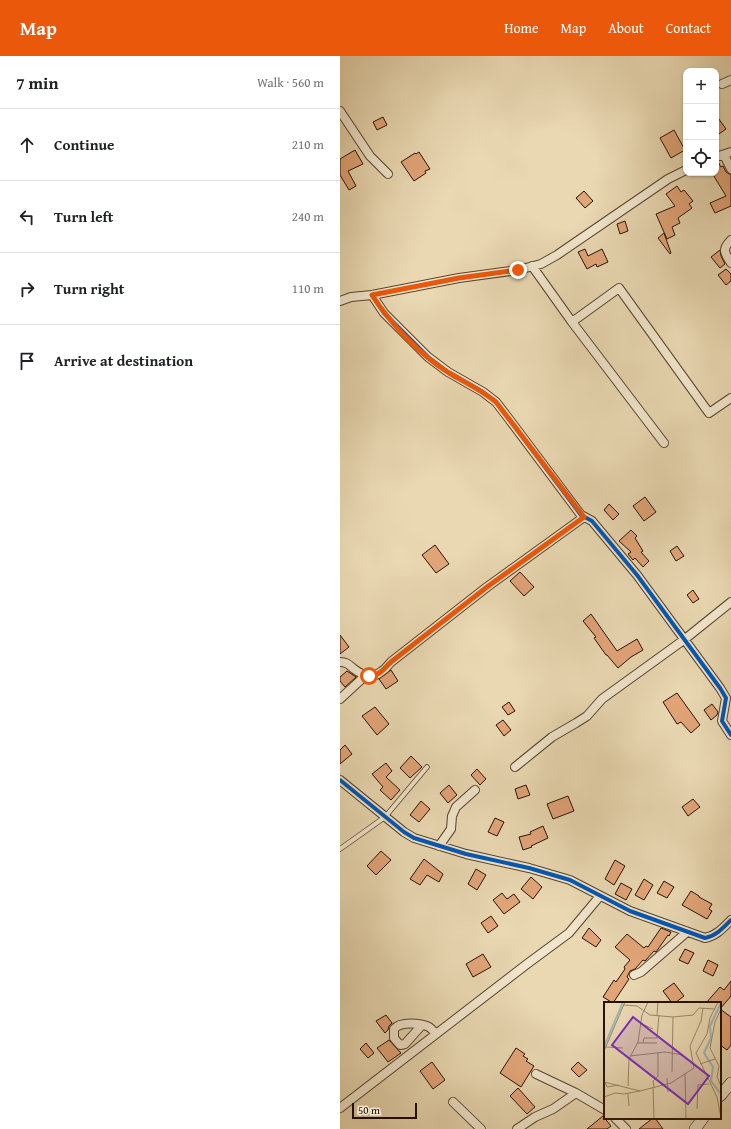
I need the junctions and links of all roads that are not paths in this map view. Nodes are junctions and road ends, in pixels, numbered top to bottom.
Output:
1 (731, 80) edge
2 (722, 84) dead end
3 (340, 111) edge
4 (724, 155) edge
5 (731, 169) edge
6 (683, 172) edge
7 (388, 174) dead end
8 (731, 240) edge
9 (731, 263) edge
10 (532, 266) junction
11 (372, 295) junction
12 (340, 301) edge
13 (572, 322) junction
14 (731, 398) edge
15 (664, 443) dead end
16 (584, 517) junction
17 (731, 602) edge
18 (684, 639) junction
19 (340, 662) edge
20 (366, 675) junction
21 (340, 699) edge
22 (731, 735) edge
23 (427, 767) dead end
24 (515, 767) dead end
25 (340, 780) edge
26 (475, 790) dead end
27 (386, 817) junction
28 (439, 846) junction
29 (340, 849) edge
30 (600, 896) junction
31 (731, 920) edge
32 (687, 932) junction
33 (634, 975) dead end
34 (422, 1025) dead end
35 (436, 1034) junction
36 (536, 1074) dead end
37 (731, 1083) edge
38 (576, 1093) junction
39 (721, 1095) edge
40 (453, 1102) dead end
41 (340, 1108) edge
42 (604, 1109) edge
43 (616, 1119) edge
44 (702, 1119) edge
45 (481, 1129) edge
46 (517, 1129) edge
47 (626, 1129) edge
48 (695, 1129) edge

1 - 2 street
3 - 7 street
4 - 5 street
6 - 10 street
8 - 9 street
10 - 11 street
10 - 13 street
11 - 12 street
11 - 16 street
13 - 14 street
13 - 15 street
16 - 18 street
16 - 20 street
17 - 18 street
18 - 22 street
18 - 24 street
19 - 20 street
20 - 21 street
23 - 27 lane
25 - 27 street
26 - 28 street
27 - 28 street
27 - 29 lane
28 - 30 street
30 - 32 street
30 - 35 street
31 - 32 street
32 - 33 street
34 - 35 street
35 - 41 street
36 - 38 street
37 - 39 street
38 - 42 street
38 - 46 street
40 - 45 street
43 - 47 street
44 - 48 street

